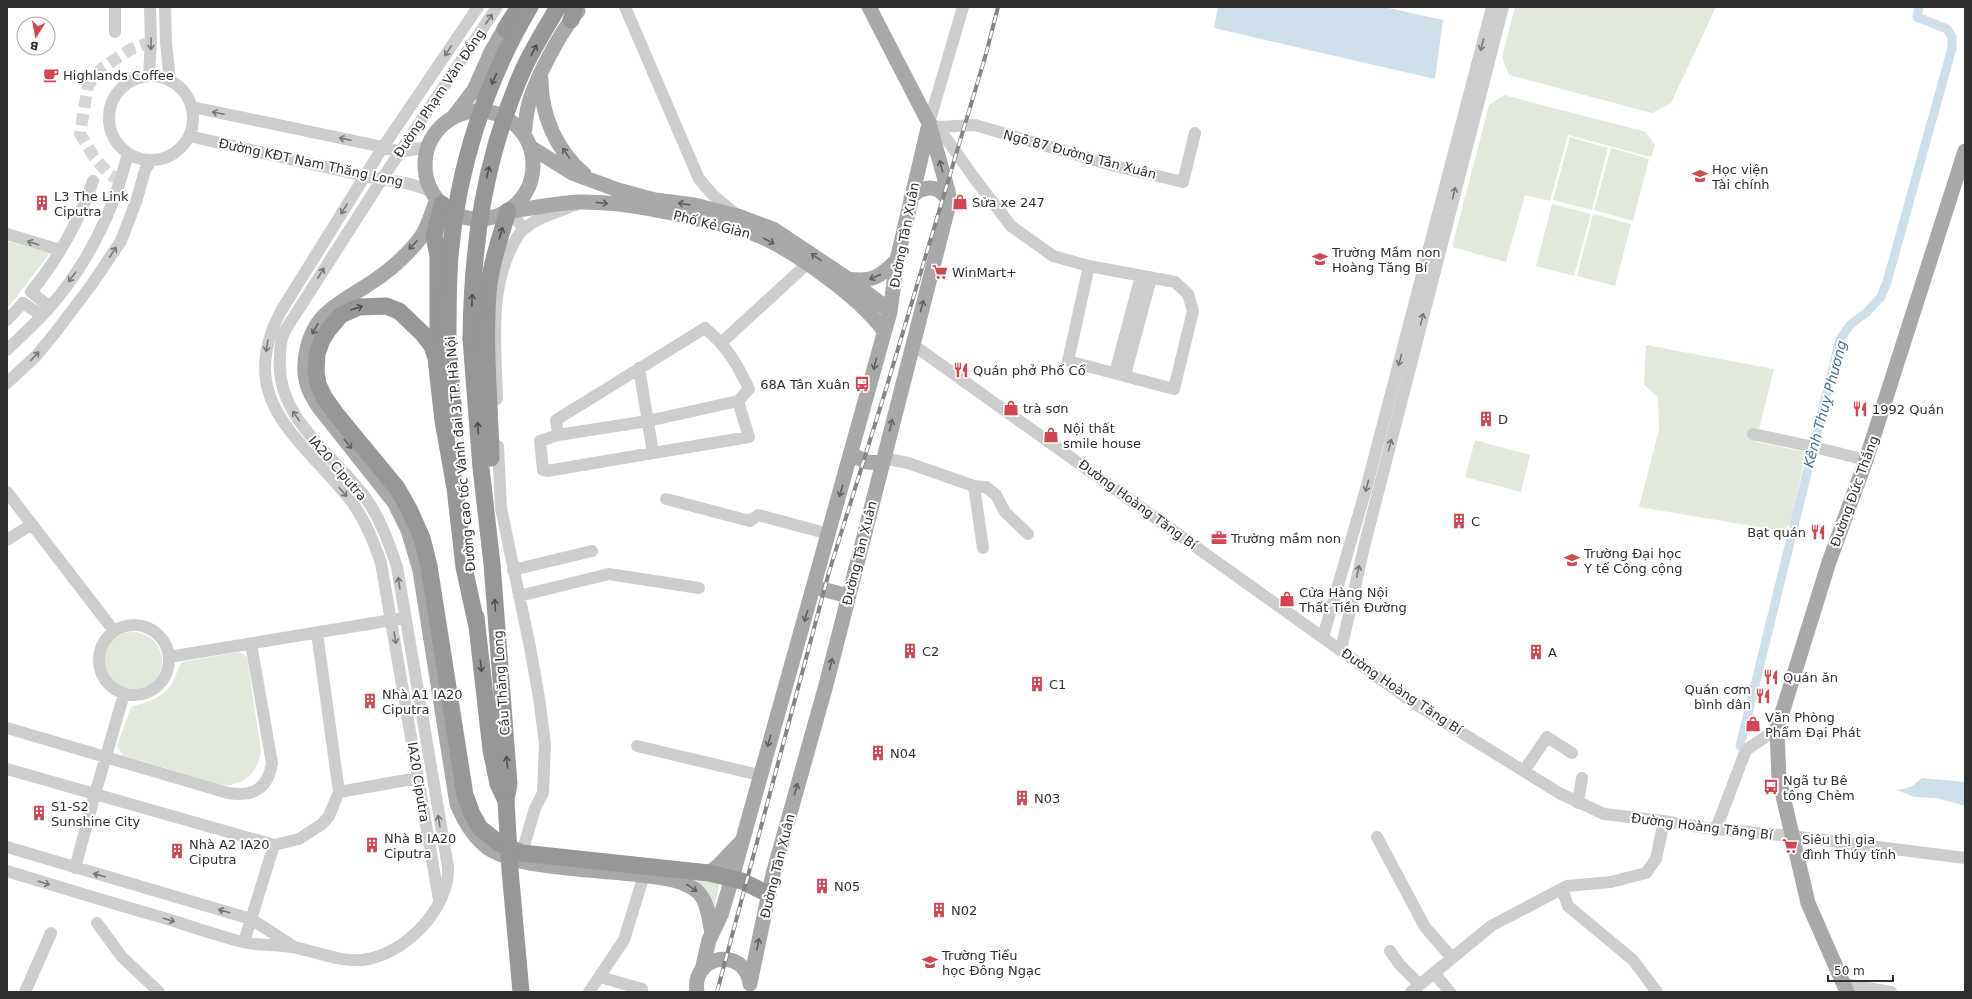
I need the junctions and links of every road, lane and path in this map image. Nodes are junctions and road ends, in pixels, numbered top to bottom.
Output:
1 (115, 7) edge
2 (150, 7) edge
3 (165, 7) edge
4 (478, 7) edge
5 (497, 7) edge
6 (518, 7) edge
7 (524, 7) edge
8 (530, 7) edge
9 (558, 7) edge
10 (582, 7) edge
11 (625, 7) edge
12 (869, 7) edge
13 (963, 7) edge
14 (1492, 7) edge
15 (1503, 7) edge
16 (573, 11) edge
17 (505, 29) junction
18 (115, 32) dead end
19 (541, 75) junction
20 (143, 77) junction
21 (170, 80) junction
22 (192, 107) junction
23 (454, 116) junction
24 (934, 125) junction
25 (1195, 133) dead end
26 (524, 135) junction
27 (189, 136) junction
28 (383, 147) junction
29 (427, 147) junction
30 (532, 148) junction
31 (1965, 151) edge
32 (400, 152) junction
33 (128, 153) junction
34 (151, 161) junction
35 (365, 176) junction
36 (382, 179) junction
37 (93, 181) dead end
38 (592, 181) junction
39 (911, 197) junction
40 (437, 198) junction
41 (581, 202) junction
42 (949, 204) junction
43 (508, 212) junction
44 (710, 216) junction
45 (738, 216) junction
46 (524, 228) junction
47 (7, 234) edge
48 (60, 250) junction
49 (897, 260) junction
50 (807, 264) junction
51 (1089, 266) junction
52 (1146, 277) junction
53 (848, 279) junction
54 (50, 307) junction
55 (890, 313) junction
56 (41, 316) junction
57 (7, 320) edge
58 (884, 331) junction
59 (722, 342) junction
60 (912, 344) junction
61 (7, 350) edge
62 (639, 368) junction
63 (1120, 374) junction
64 (438, 380) junction
65 (7, 383) edge
66 (738, 401) junction
67 (648, 421) junction
68 (1753, 434) dead end
69 (558, 435) junction
70 (653, 453) junction
71 (851, 454) junction
72 (882, 460) junction
73 (1866, 460) junction
74 (974, 486) junction
75 (7, 492) edge
76 (666, 499) dead end
77 (32, 524) junction
78 (829, 534) junction
79 (1028, 534) dead end
80 (7, 540) edge
81 (983, 548) dead end
82 (592, 551) dead end
83 (492, 564) junction
84 (513, 570) junction
85 (815, 587) junction
86 (699, 588) dead end
87 (519, 596) junction
88 (848, 596) junction
89 (405, 618) junction
90 (392, 620) junction
91 (477, 627) junction
92 (114, 631) junction
93 (317, 633) junction
94 (1323, 637) junction
95 (251, 644) junction
96 (1341, 650) junction
97 (169, 657) junction
98 (124, 694) junction
99 (7, 728) edge
100 (1777, 728) junction
101 (637, 746) dead end
102 (1572, 754) dead end
103 (105, 758) junction
104 (7, 769) edge
105 (1524, 771) junction
106 (760, 775) junction
107 (418, 778) junction
108 (1582, 778) dead end
109 (339, 792) junction
110 (95, 794) junction
111 (506, 801) junction
112 (1578, 803) junction
113 (1664, 821) junction
114 (1716, 829) junction
115 (1791, 836) junction
116 (1377, 837) dead end
117 (742, 840) junction
118 (274, 845) junction
119 (7, 847) edge
120 (522, 853) junction
121 (1965, 858) edge
122 (75, 868) junction
123 (7, 871) edge
124 (709, 873) junction
125 (644, 875) junction
126 (732, 878) junction
127 (1562, 888) junction
128 (768, 894) junction
129 (439, 900) junction
130 (251, 919) junction
131 (97, 923) dead end
132 (51, 933) dead end
133 (712, 933) junction
134 (244, 942) junction
135 (296, 947) junction
136 (1390, 951) dead end
137 (1452, 958) junction
138 (1434, 973) junction
139 (600, 977) junction
140 (697, 984) edge
141 (749, 987) edge
142 (1415, 988) edge
143 (1846, 988) edge
144 (25, 992) edge
145 (159, 992) edge
146 (521, 992) edge
147 (589, 992) edge
148 (642, 992) edge
149 (1450, 992) edge
150 (1657, 992) edge
151 (1891, 992) edge

1 - 18 street
2 -> 20 street
3 - 21 street
4 -> 28 street, Đường Phạm Văn Đồng
32 -> 5 street, Đường Phạm Văn Đồng
6 - 17 highway
7 - 17 main road, Đường Phạm Văn Đồng
8 -> 91 highway, Đường cao tốc Vành đai 3 TP. Hà Nội, bridge
83 -> 9 highway, Đường cao tốc Vành đai 3 TP. Hà Nội, bridge
10 - 16 main road
11 - 45 street
12 - 24 main road, Đường Tân Xuân
13 - 24 street
14 -> 94 street
96 -> 15 street
16 - 19 main road
17 - 23 main road, Đường Phạm Văn Đồng
19 - 26 main road
38 -> 19 main road
20 - 21 street
20 - 33 street
21 - 22 street
22 - 27 street
28 -> 22 street
23 - 26 main road
23 - 29 main road
24 - 25 street, Ngõ 87 Đường Tân Xuân
24 - 39 main road, Đường Tân Xuân
42 -> 24 main road, Đường Tân Xuân
24 - 51 street
26 - 30 main road
27 - 34 street
27 - 35 street, Đường KĐT Nam Thăng Long
28 - 32 street
28 - 35 street, Đường Phạm Văn Đồng
29 - 32 street
29 - 40 main road
30 - 38 main road, Phố Kẻ Giàn
30 - 43 main road
31 - 73 main road, Đường Đức Thắng
32 - 36 street, Đường Phạm Văn Đồng
33 - 34 street
33 -> 54 street
65 -> 34 street
35 - 36 street, Đường KĐT Nam Thăng Long
35 -> 90 street, IA20 Ciputra
36 - 40 street, Đường KĐT Nam Thăng Long
89 -> 36 street, IA20 Ciputra
37 - 48 street
44 -> 38 main road, Phố Kẻ Giàn
39 - 42 main road
39 - 49 main road, Đường Tân Xuân
40 - 43 main road
40 - 64 highway
40 -> 125 main road
41 - 43 main road, Phố Kẻ Giàn
41 -> 44 main road, Phố Kẻ Giàn
41 - 46 street
60 -> 42 main road, Đường Tân Xuân
43 - 46 street
83 -> 43 highway
44 - 45 main road, Phố Kẻ Giàn
44 -> 50 main road, Phố Kẻ Giàn
53 -> 45 main road, Phố Kẻ Giàn
46 - 84 street
48 -> 47 street
48 - 54 street
49 -> 53 main road
49 - 55 main road, Đường Tân Xuân
50 - 58 main road, Phố Kẻ Giàn
50 - 59 street
51 - 52 street
51 - 63 street
52 - 63 street
52 - 63 street
53 - 55 main road, Phố Kẻ Giàn
54 - 56 street
55 - 58 main road, Đường Tân Xuân
56 - 57 street
56 - 61 street
58 -> 71 main road, Đường Tân Xuân
59 - 62 street
59 - 66 street
72 -> 60 main road, Đường Tân Xuân
60 - 94 street, Đường Hoàng Tăng Bí
62 - 67 street
62 - 69 street
64 - 91 highway
120 -> 64 highway
66 - 67 street
66 - 70 street
67 - 69 street
67 - 70 street
68 - 73 street
69 - 70 street
71 - 72 main road
71 -> 78 main road, Đường Tân Xuân
72 - 74 street
72 - 88 main road, Đường Tân Xuân
73 - 100 main road, Đường Đức Thắng
74 - 79 street
74 - 81 street
75 - 77 street
76 - 78 street
77 - 80 street
77 - 92 street
78 - 85 main road, Đường Tân Xuân
82 - 84 street
111 -> 83 highway, Cầu Thăng Long
84 - 87 street
85 - 88 main road
85 -> 106 main road, Đường Tân Xuân
86 - 87 street
87 - 120 street
128 -> 88 main road, Đường Tân Xuân
89 - 90 street
129 -> 89 street, IA20 Ciputra
90 - 93 street
90 -> 107 street, IA20 Ciputra
91 -> 111 highway, Cầu Thăng Long
92 - 97 street
92 - 98 street
93 - 95 street
93 - 109 street
94 - 96 street, Đường Hoàng Tăng Bí
95 - 97 street
95 - 103 street
96 - 105 street, Đường Hoàng Tăng Bí
97 - 98 street
98 - 103 street
99 - 103 street
100 - 114 street
100 - 115 main road, Đường Đức Thắng
101 - 106 street
102 - 105 street
103 - 110 street
104 - 110 street
105 - 112 street, Đường Hoàng Tăng Bí
106 - 117 main road, Đường Tân Xuân
107 - 109 street
107 - 129 street, IA20 Ciputra
108 - 112 street
109 - 118 street
110 - 118 street
110 - 122 street
111 - 146 highway, Cầu Thăng Long, bridge
112 - 113 street, Đường Hoàng Tăng Bí
113 - 114 street, Đường Hoàng Tăng Bí
113 - 127 street
114 - 115 street, Đường Hoàng Tăng Bí
115 - 121 street, Đường Hoàng Tăng Bí
115 - 143 main road, Đường Đức Thắng
116 - 137 street
117 - 124 main road
117 - 126 main road, Đường Tân Xuân
118 - 130 street
119 - 122 street
120 - 124 highway
130 -> 122 street
123 -> 134 street
124 - 126 highway
125 -> 133 main road
125 - 139 street
126 - 128 highway
126 - 133 main road, Đường Tân Xuân
127 - 137 street
127 - 150 street
141 -> 128 main road, Đường Tân Xuân
129 - 135 street
130 - 134 street
130 - 135 street
131 - 145 street
132 - 144 street
133 - 140 main road, Đường Tân Xuân
134 - 135 street
136 - 142 street
137 - 138 street
138 - 142 street
138 - 149 street
139 - 147 street
139 - 148 street
140 - 141 main road
143 - 151 street

